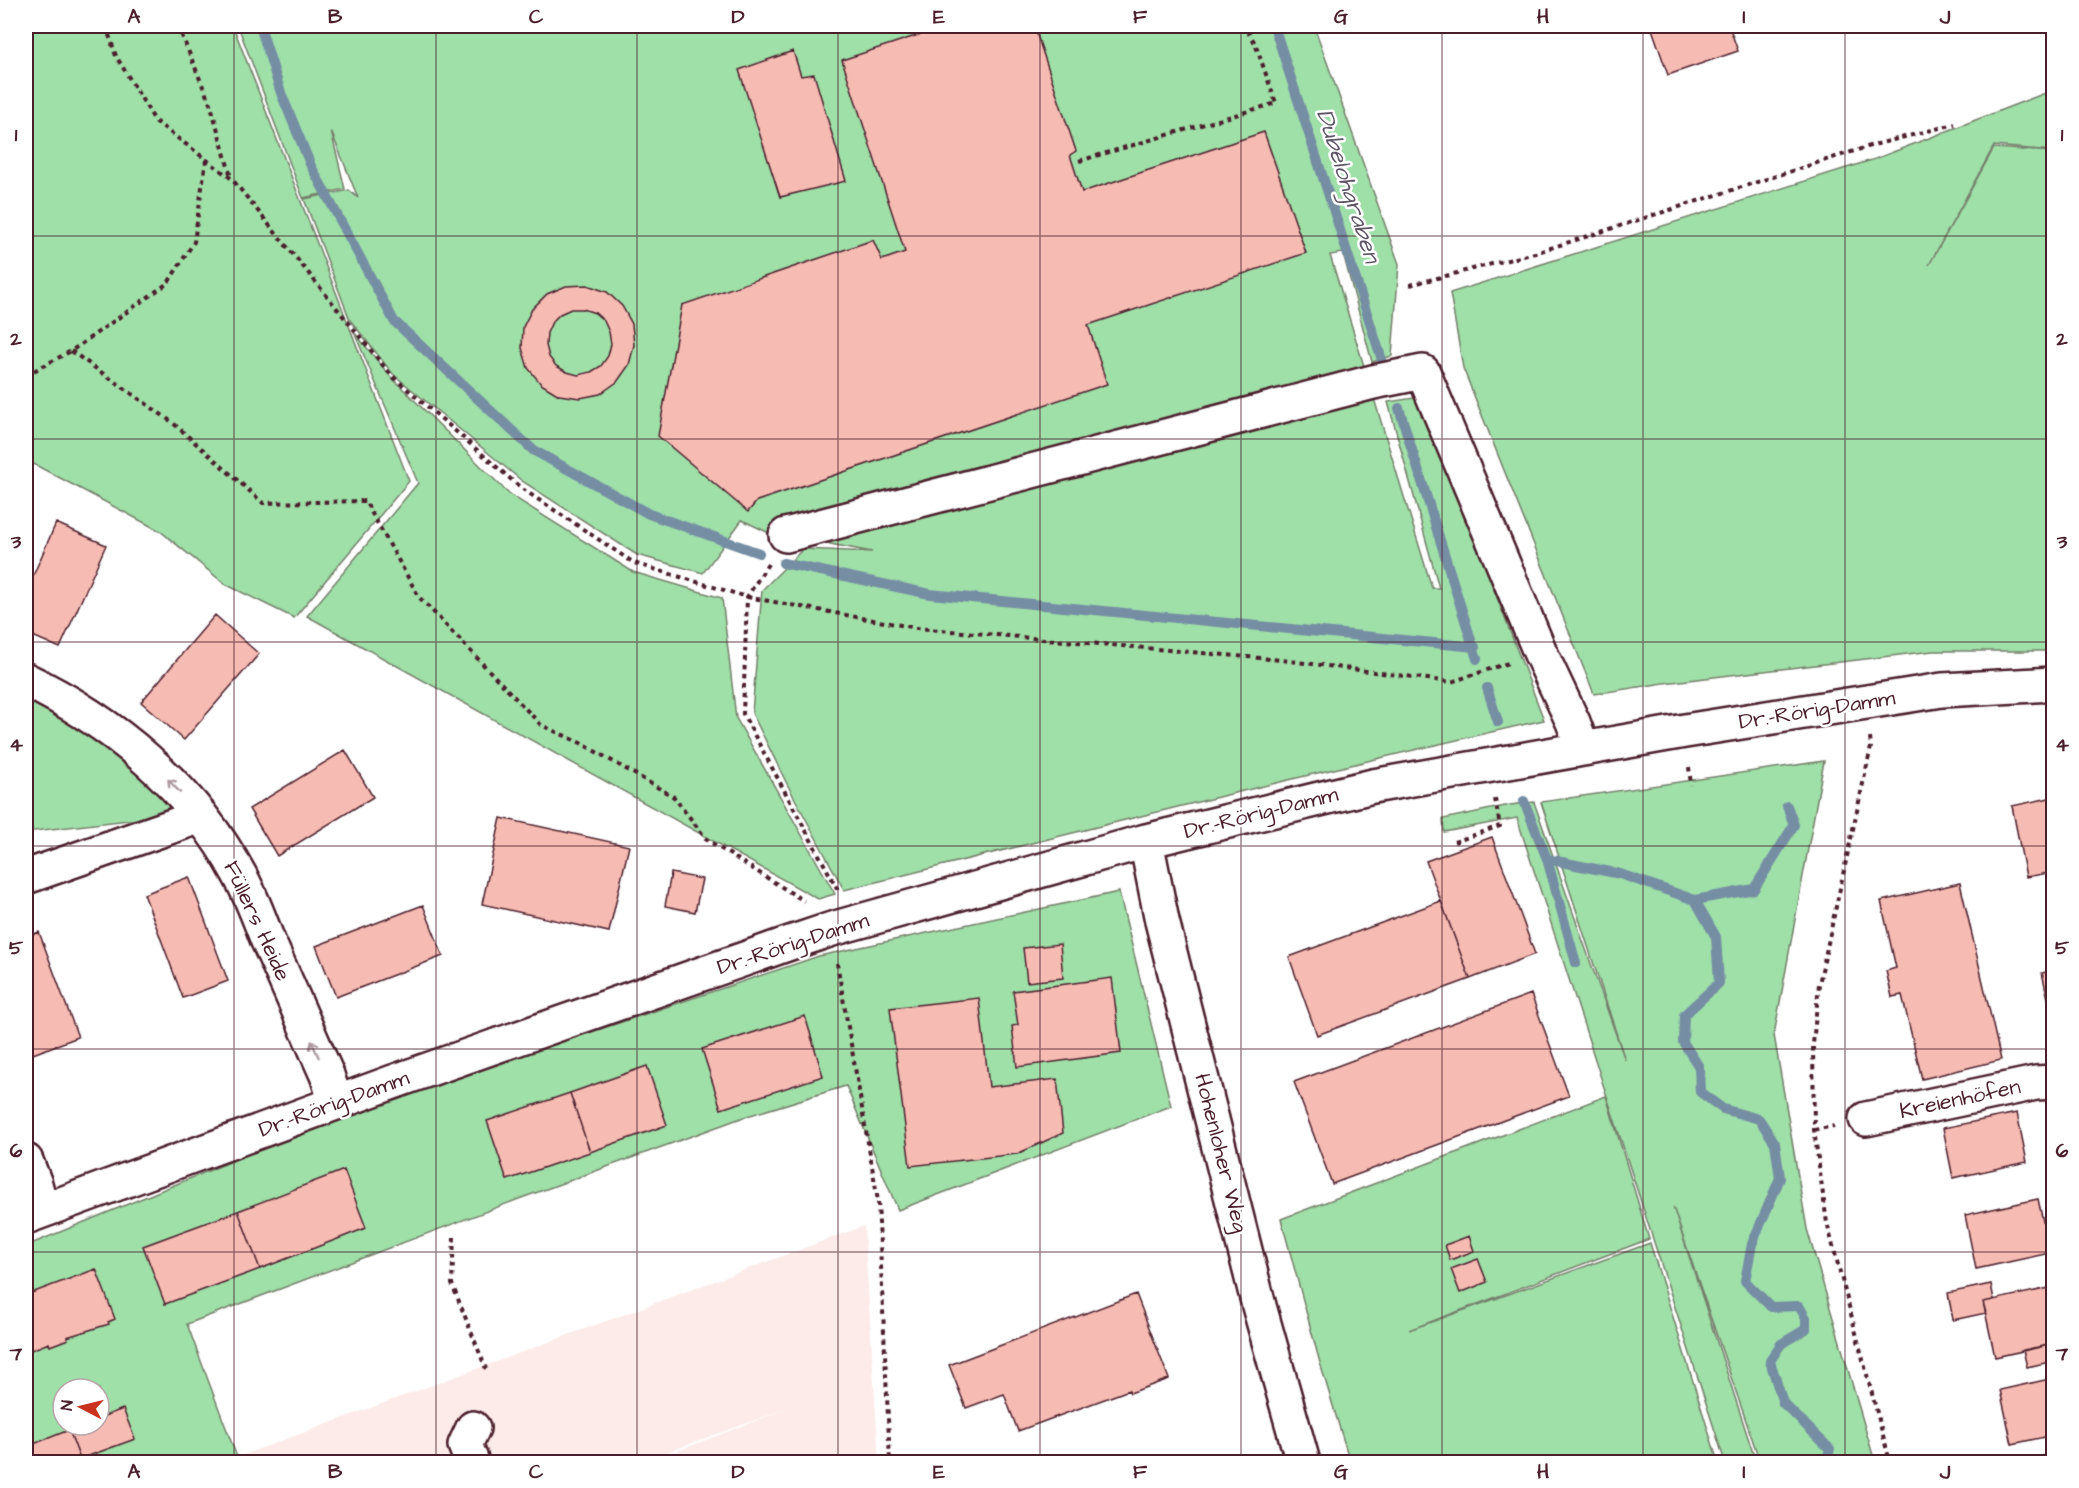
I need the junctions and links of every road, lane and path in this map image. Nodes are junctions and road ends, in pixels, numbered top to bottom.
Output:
1 (106, 26) edge
2 (178, 26) edge
3 (1244, 26) edge
4 (1955, 124) dead end
5 (206, 160) junction
6 (1079, 161) dead end
7 (232, 179) junction
8 (1410, 285) dead end
9 (71, 351) junction
10 (26, 375) edge
11 (786, 535) joint
12 (747, 597) junction
13 (1540, 652) junction
14 (26, 680) edge
15 (2054, 684) edge
16 (1866, 702) junction
17 (1583, 749) junction
18 (1496, 806) dead end
19 (201, 816) junction
20 (1146, 841) junction
21 (1454, 842) dead end
22 (26, 877) edge
23 (842, 926) junction
24 (2054, 1082) edge
25 (336, 1103) junction
26 (1866, 1119) dead end
27 (26, 1161) edge
28 (34, 1214) edge
29 (454, 1237) dead end
30 (486, 1369) dead end
31 (473, 1428) dead end
32 (472, 1462) edge
33 (890, 1462) edge
34 (1303, 1462) edge
35 (1890, 1462) edge

1 - 5 path
2 - 7 path
3 - 6 path
4 - 8 path
5 - 7 path
5 - 9 path
7 - 12 path
9 - 10 path
9 - 23 path
11 - 12 path
11 - 13 street
12 - 13 path
12 - 23 path
13 - 17 street
19 -> 14 street, Füllers Heide
15 - 16 street, Dr.-Rörig-Damm
16 - 17 street, Dr.-Rörig-Damm
16 - 35 path
17 - 20 street, Dr.-Rörig-Damm
18 - 21 path
19 - 22 street
25 -> 19 street, Füllers Heide
20 - 23 street, Dr.-Rörig-Damm
20 - 34 street, Hohenloher Weg
23 - 25 street, Dr.-Rörig-Damm
23 - 33 path
24 - 26 street, Kreienhöfen
25 - 28 street, Dr.-Rörig-Damm
27 - 28 street
29 - 30 path
31 - 32 street

